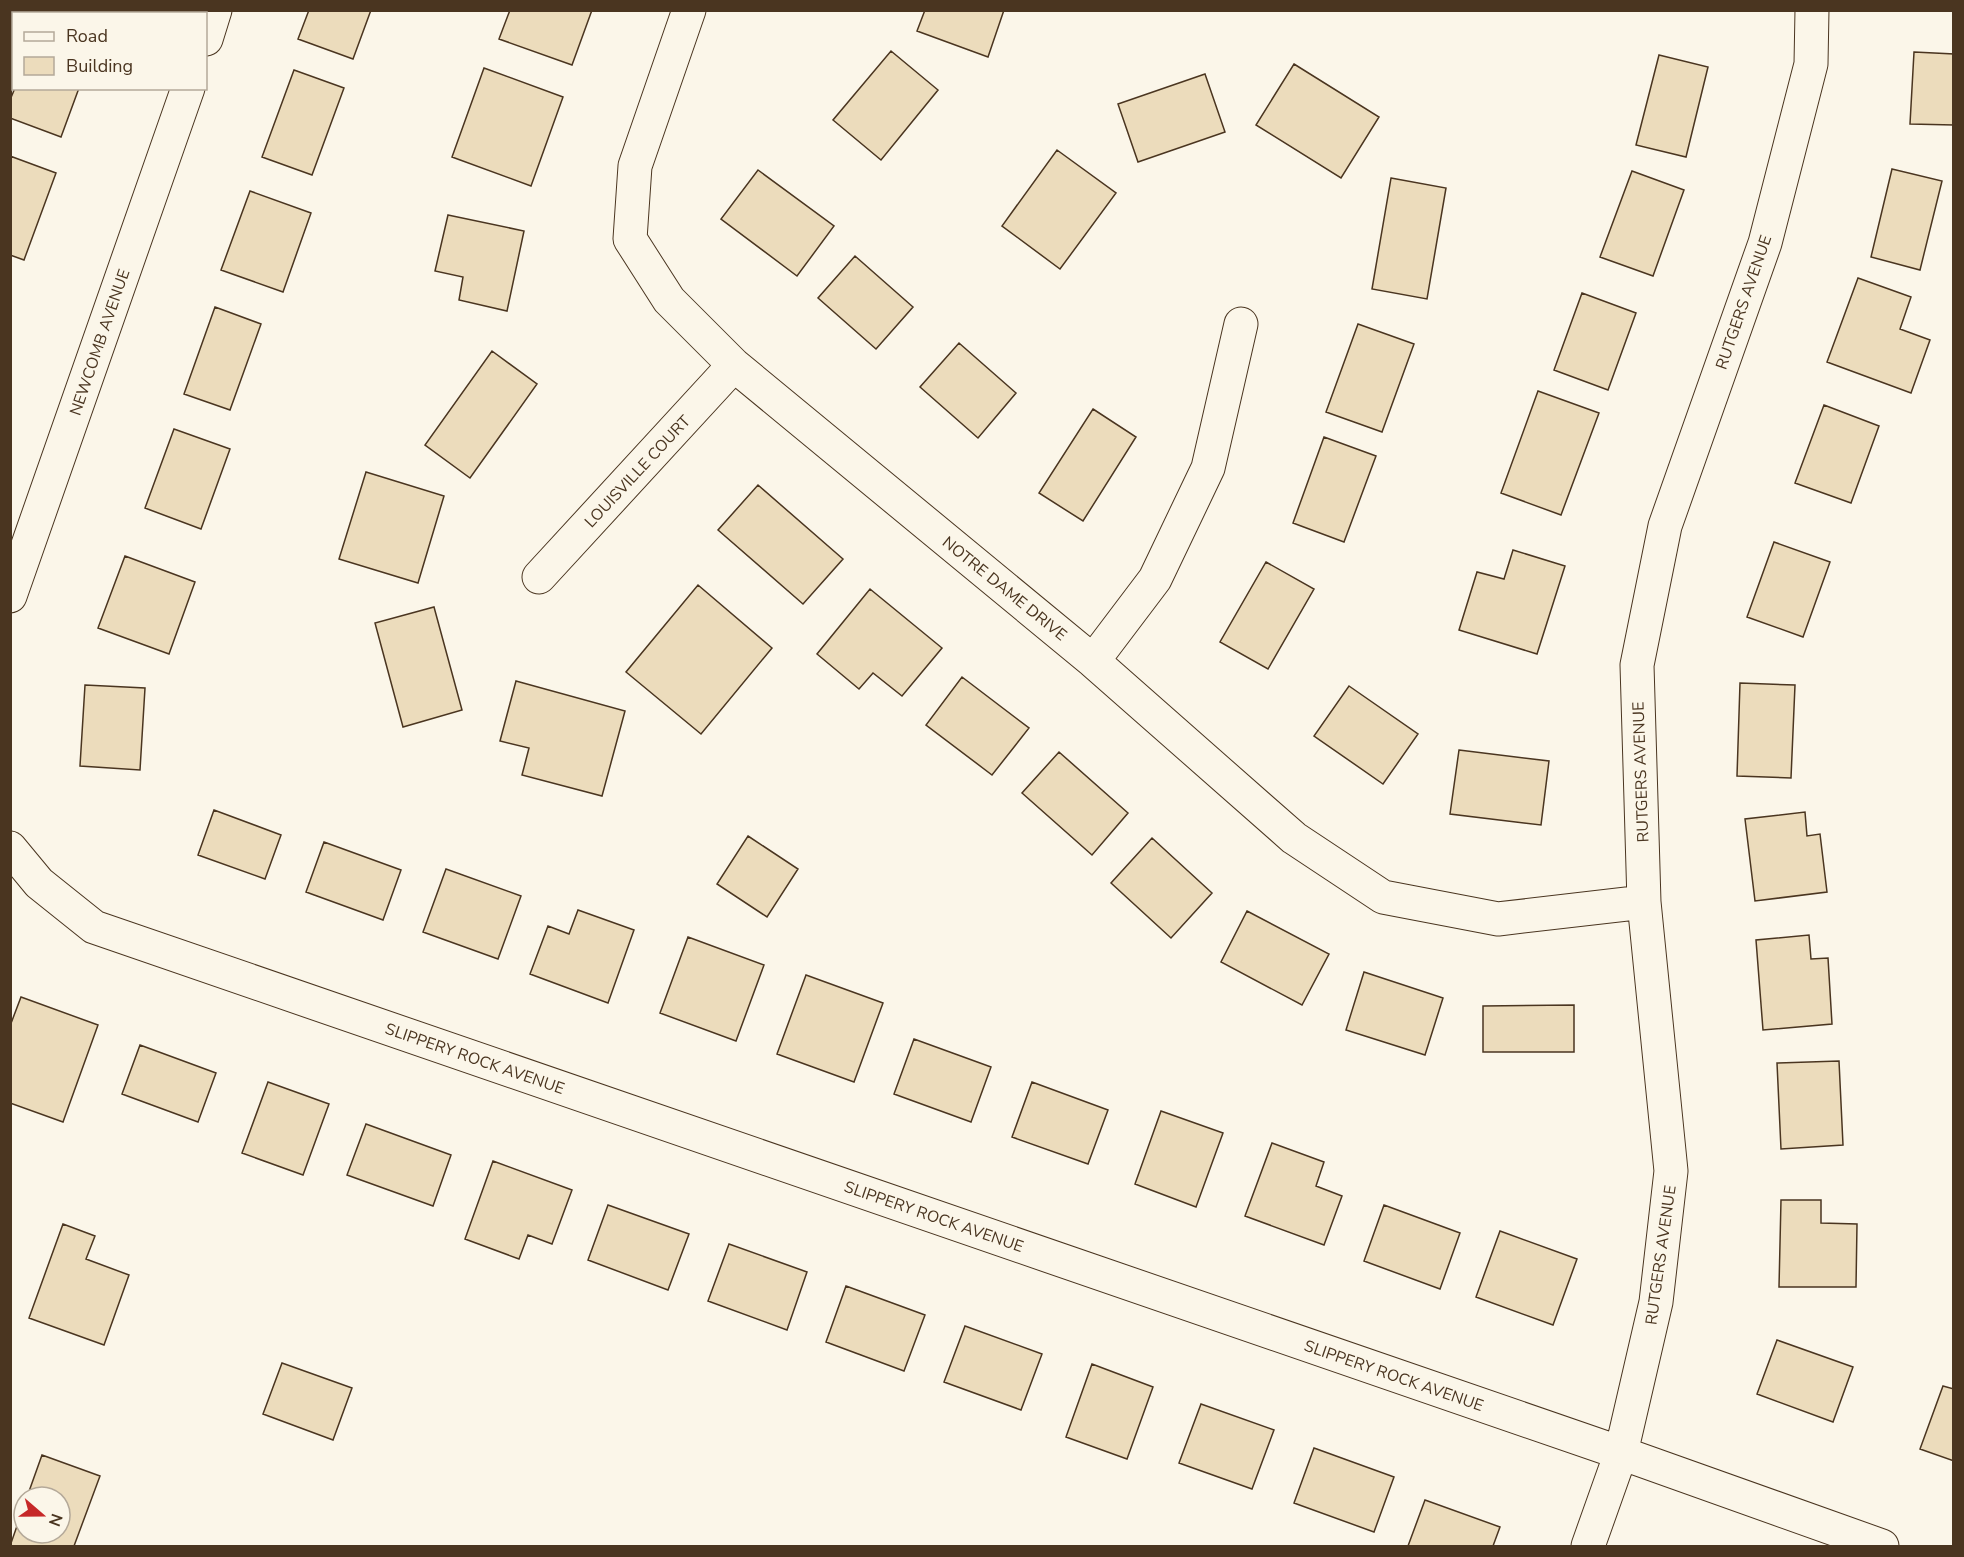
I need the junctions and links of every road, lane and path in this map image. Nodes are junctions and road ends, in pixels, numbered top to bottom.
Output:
1 (215, 10) edge
2 (689, 10) edge
3 (1812, 10) edge
4 (207, 36) edge
5 (187, 90) edge
6 (1241, 324) dead end
7 (734, 365) junction
8 (540, 577) dead end
9 (10, 596) edge
10 (1093, 661) junction
11 (10, 848) edge
12 (1644, 902) junction
13 (1621, 1453) junction
14 (1588, 1546) edge
15 (1882, 1546) edge

1 - 4 street
2 - 7 street, NOTRE DAME DRIVE
3 - 12 street, RUTGERS AVENUE
5 - 9 street, NEWCOMB AVENUE
6 - 10 street
7 - 8 street, LOUISVILLE COURT
7 - 10 street, NOTRE DAME DRIVE
10 - 12 street, NOTRE DAME DRIVE
11 - 13 street, SLIPPERY ROCK AVENUE
12 - 13 street, RUTGERS AVENUE
13 - 14 street, RUTGERS AVENUE
13 - 15 street, SLIPPERY ROCK AVENUE

